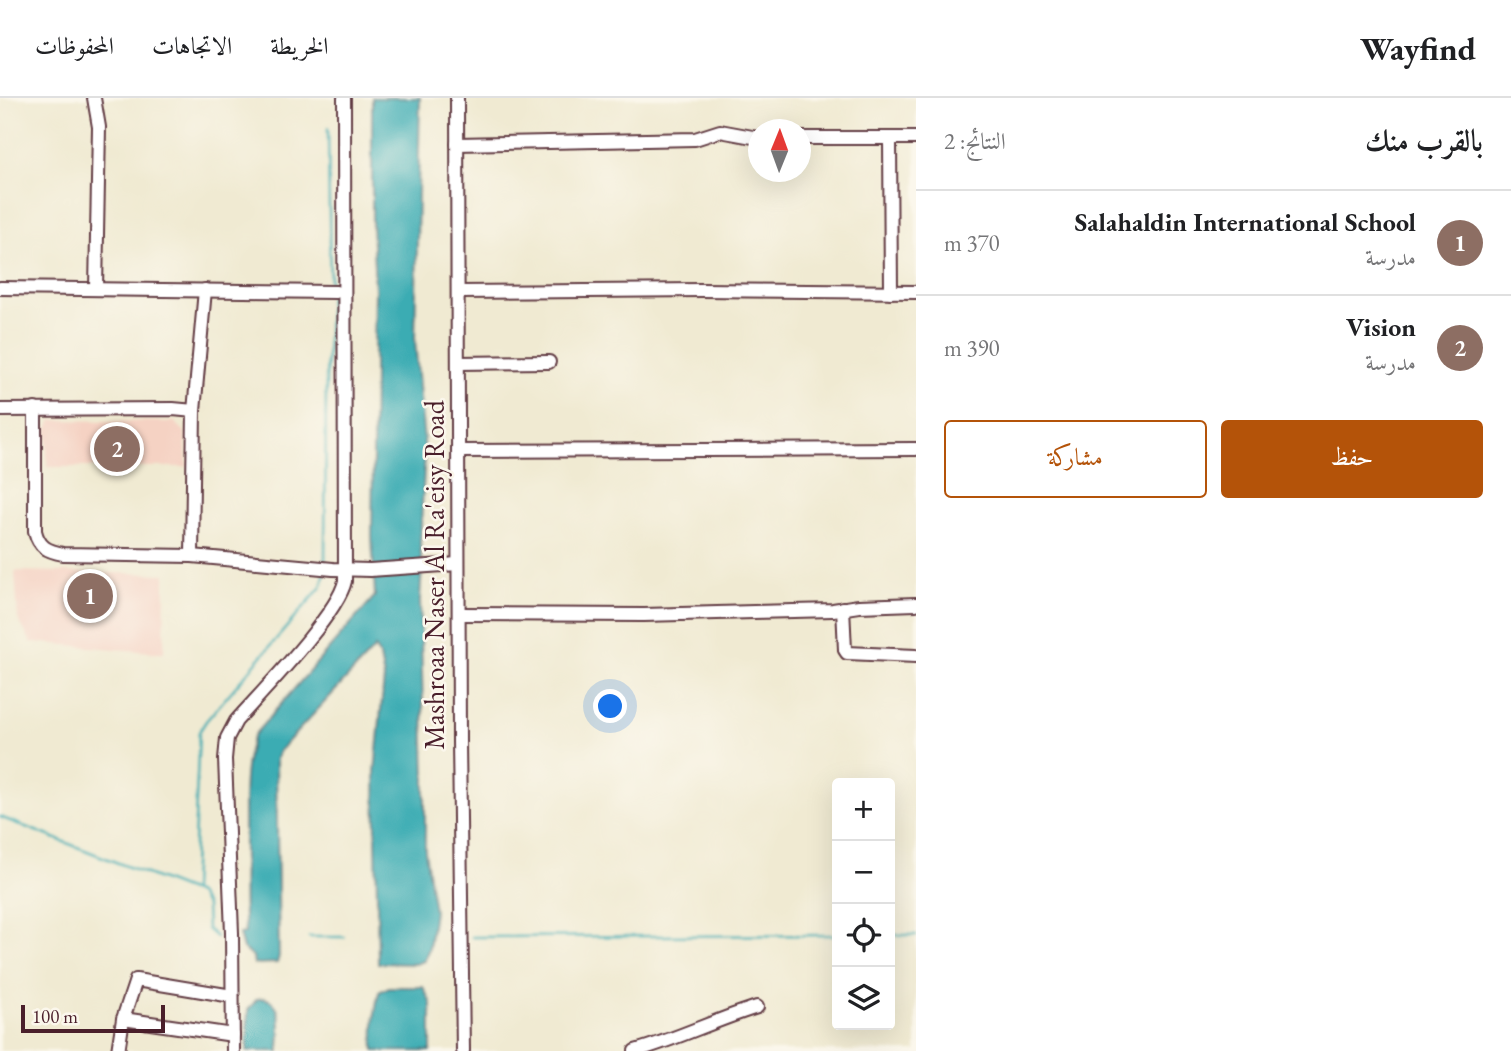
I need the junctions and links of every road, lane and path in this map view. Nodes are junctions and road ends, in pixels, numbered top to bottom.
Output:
1 (94, 98) edge
2 (344, 98) edge
3 (457, 98) edge
4 (748, 136) edge
5 (811, 138) edge
6 (890, 138) junction
7 (916, 138) edge
8 (457, 144) junction
9 (0, 288) edge
10 (96, 289) junction
11 (205, 289) junction
12 (330, 291) dead end
13 (458, 292) junction
14 (891, 292) junction
15 (916, 292) edge
16 (549, 362) dead end
17 (458, 363) junction
18 (35, 409) junction
19 (0, 410) edge
20 (194, 411) junction
21 (916, 449) edge
22 (458, 452) junction
23 (192, 555) junction
24 (458, 564) junction
25 (339, 569) junction
26 (916, 604) edge
27 (843, 608) junction
28 (458, 614) junction
29 (916, 656) edge
30 (232, 996) junction
31 (757, 1007) dead end
32 (123, 1019) junction
33 (233, 1035) junction
34 (118, 1051) edge
35 (233, 1051) edge
36 (463, 1051) edge
37 (635, 1051) edge

1 - 10 street
2 - 25 street
3 - 8 street, Mashroaa Naser Al Ra'eisy Road
4 - 8 street
5 - 6 street
6 - 7 street
6 - 14 street
8 - 13 street, Mashroaa Naser Al Ra'eisy Road
9 - 10 street
10 - 11 street
11 - 12 street
11 - 20 street
13 - 14 street
13 - 17 street, Mashroaa Naser Al Ra'eisy Road
14 - 15 street
16 - 17 street
17 - 22 street, Mashroaa Naser Al Ra'eisy Road
18 - 19 street
18 - 20 street
18 - 23 street
20 - 23 street
21 - 22 street
22 - 24 street, Mashroaa Naser Al Ra'eisy Road
23 - 25 street
24 - 25 street
24 - 28 street, Mashroaa Naser Al Ra'eisy Road
25 - 30 street
26 - 27 street
27 - 28 street
27 - 29 street
28 - 36 street, Mashroaa Naser Al Ra'eisy Road
30 - 32 street
30 - 33 street
31 - 37 street
32 - 33 street
32 - 34 street
33 - 35 street

